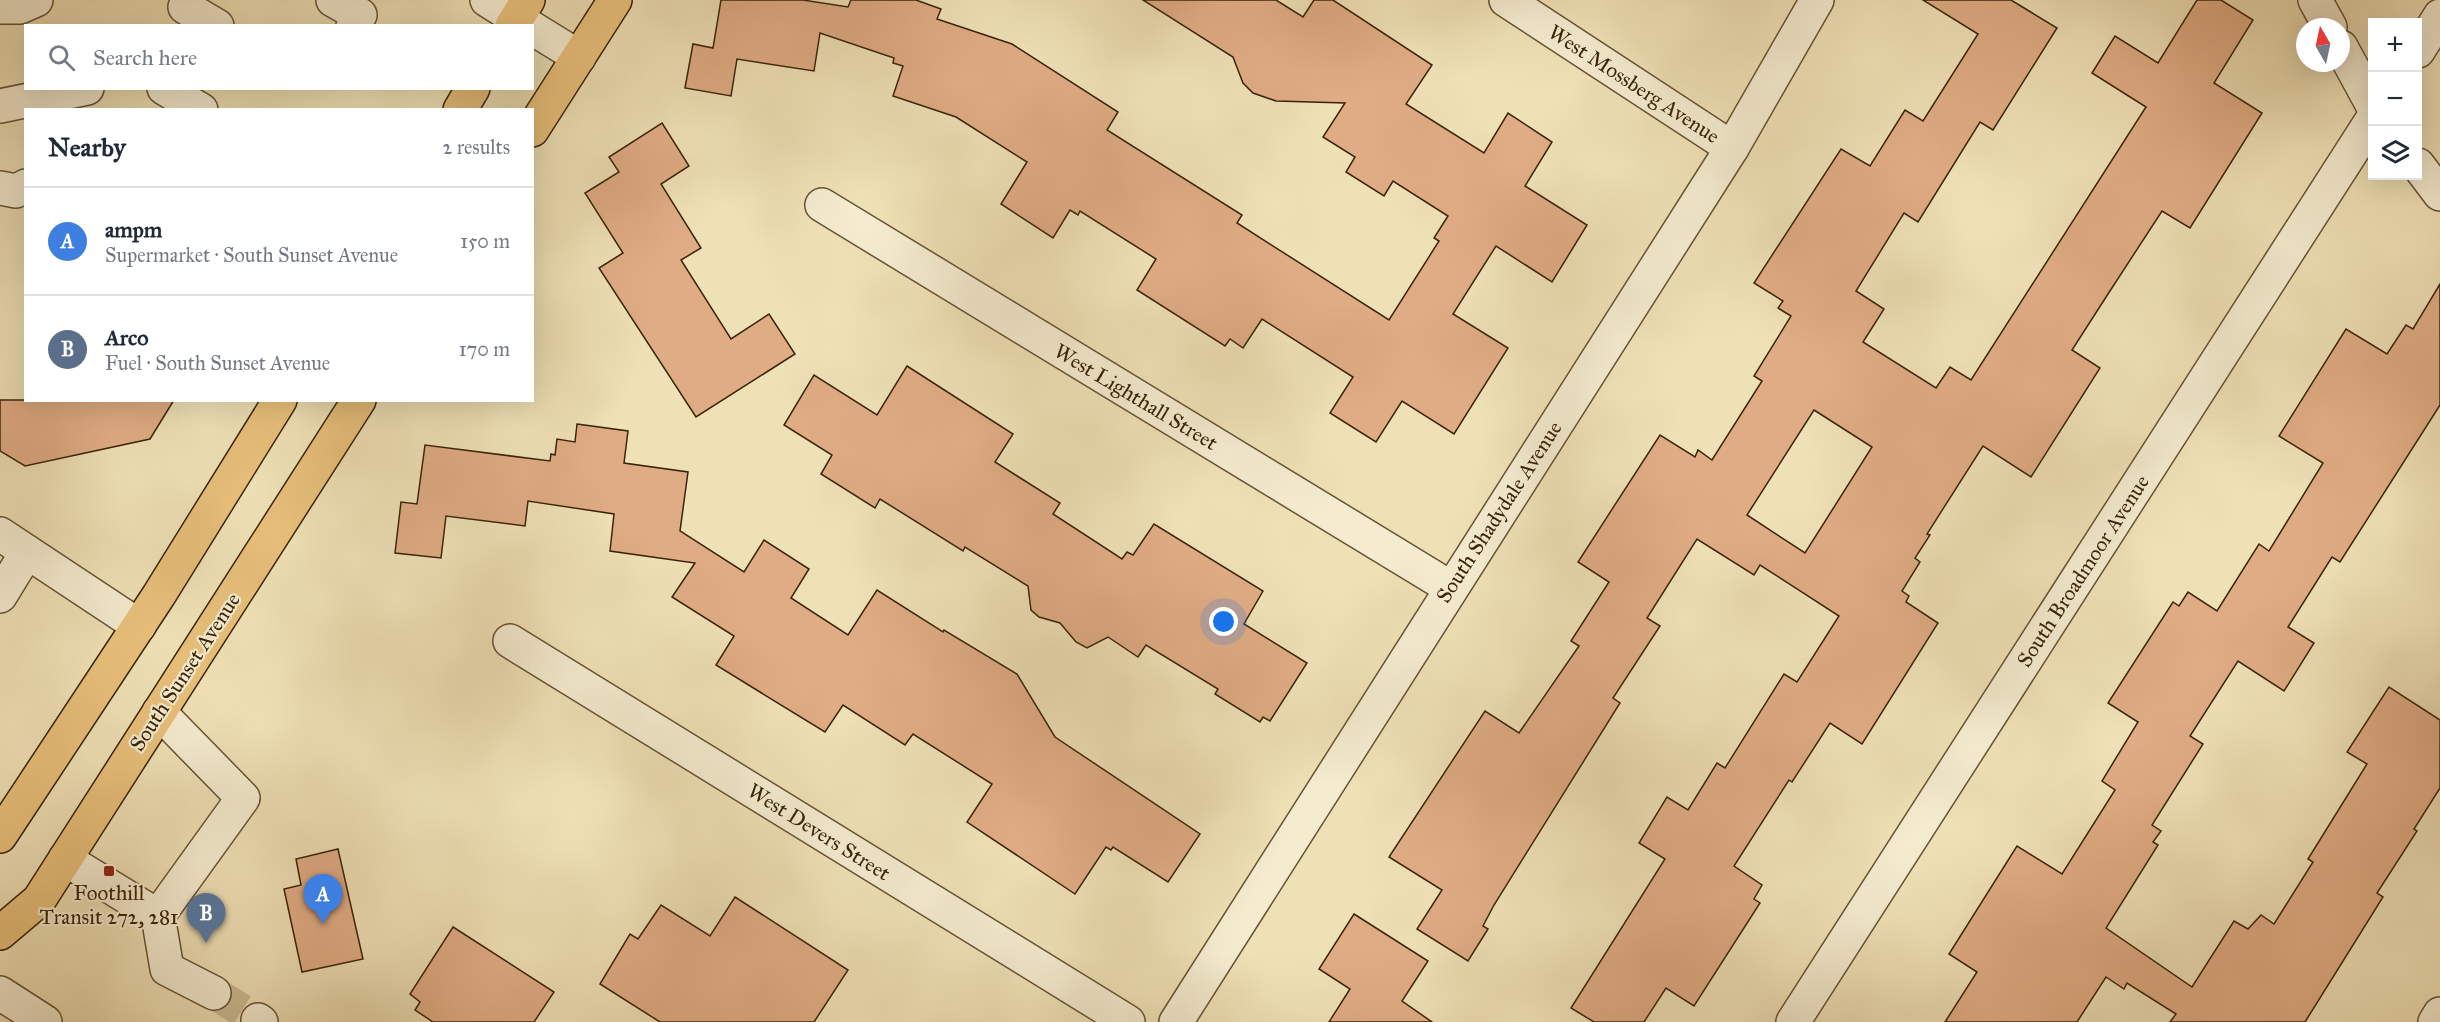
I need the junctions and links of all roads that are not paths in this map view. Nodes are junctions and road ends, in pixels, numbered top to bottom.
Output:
1 (36, 0) edge
2 (333, 0) edge
3 (487, 0) edge
4 (615, 0) edge
5 (1506, 0) edge
6 (1817, 0) edge
7 (2314, 0) edge
8 (0, 7) edge
9 (182, 11) edge
10 (2440, 16) edge
11 (2325, 18) edge
12 (523, 19) edge
13 (212, 24) edge
14 (354, 24) edge
15 (534, 26) edge
16 (2422, 45) edge
17 (579, 57) junction
18 (2350, 63) edge
19 (167, 90) edge
20 (472, 90) edge
21 (2368, 95) edge
22 (77, 97) edge
23 (0, 106) edge
24 (198, 108) edge
25 (461, 108) edge
26 (2369, 126) edge
27 (534, 127) edge
28 (1732, 148) junction
29 (2422, 170) edge
30 (24, 187) edge
31 (0, 188) edge
32 (2440, 194) edge
33 (822, 205) dead end
34 (279, 402) edge
35 (358, 402) edge
36 (0, 534) edge
37 (27, 552) junction
38 (1450, 588) junction
39 (0, 596) edge
40 (139, 626) junction
41 (510, 641) dead end
42 (159, 712) junction
43 (0, 836) edge
44 (65, 859) junction
45 (158, 916) junction
46 (0, 933) edge
47 (0, 993) edge
48 (214, 993) tunnel mouth
49 (2440, 1014) edge
50 (45, 1022) edge
51 (1128, 1022) edge
52 (1176, 1022) edge
53 (1793, 1022) edge
54 (2435, 1022) edge

1 - 8 street
2 - 14 street
3 - 12 street
4 - 17 main road
5 - 28 street, West Mossberg Avenue
6 - 28 street, South Shadydale Avenue
7 - 11 street
9 - 13 street
10 - 16 street
15 - 17 street
17 - 27 main road
18 - 21 street
19 - 24 street
20 - 25 main road
22 - 23 street
26 - 53 street, South Broadmoor Avenue
28 - 38 street, South Shadydale Avenue
29 - 32 street
30 - 31 street
33 - 38 street, West Lighthall Street
34 - 40 main road
35 - 42 main road, South Sunset Avenue
36 - 37 street
37 - 39 street
37 - 40 street
38 - 52 street, South Shadydale Avenue
40 - 43 main road
41 - 51 street, West Devers Street
42 - 44 main road, South Sunset Avenue
42 - 45 street
44 - 45 street
44 - 46 main road, South Sunset Avenue
45 - 48 street
47 - 50 street
49 - 54 street

